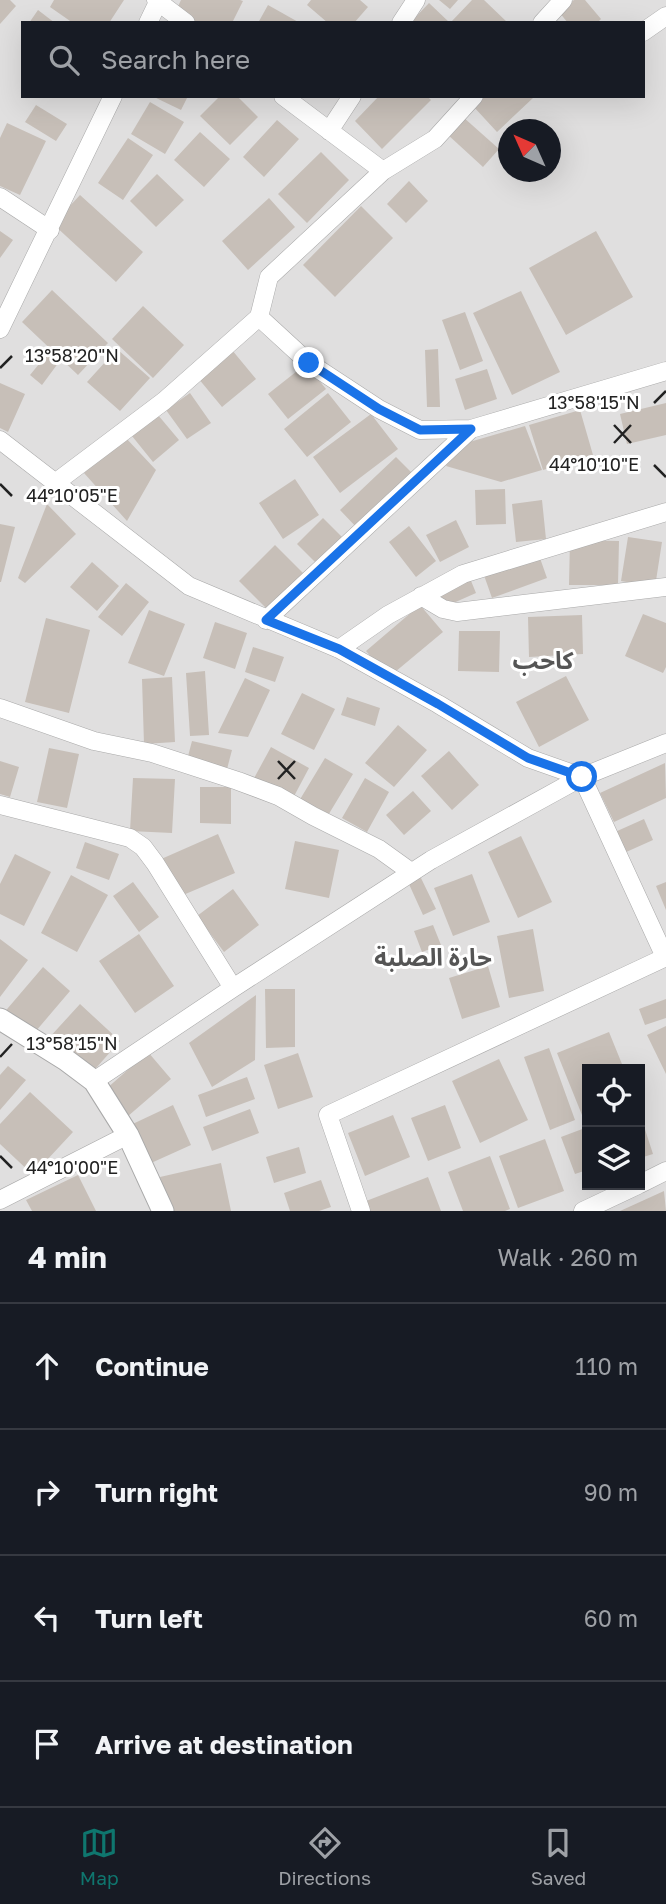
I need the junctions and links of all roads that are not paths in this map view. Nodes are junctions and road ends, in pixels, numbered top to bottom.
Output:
1 (416, 0) edge
2 (563, 0) edge
3 (158, 1) edge
4 (666, 16) edge
5 (149, 21) edge
6 (183, 21) edge
7 (402, 21) edge
8 (544, 21) edge
9 (645, 31) edge
10 (112, 98) edge
11 (287, 98) edge
12 (351, 98) edge
13 (472, 98) edge
14 (329, 131) junction
15 (383, 171) junction
16 (0, 197) edge
17 (50, 230) junction
18 (258, 317) junction
19 (0, 329) edge
20 (666, 371) edge
21 (471, 429) junction
22 (0, 440) edge
23 (55, 483) junction
24 (666, 512) edge
25 (666, 587) edge
26 (421, 596) junction
27 (266, 620) junction
28 (339, 649) junction
29 (0, 708) edge
30 (666, 743) edge
31 (582, 777) junction
32 (0, 805) edge
33 (411, 872) junction
34 (666, 957) edge
35 (233, 988) junction
36 (0, 1019) edge
37 (94, 1081) junction
38 (128, 1135) junction
39 (666, 1171) edge
40 (645, 1181) edge
41 (627, 1190) edge
42 (0, 1200) edge
43 (163, 1211) edge
44 (361, 1211) edge
45 (583, 1211) edge

1 - 7 street
2 - 8 street
3 - 5 street
3 - 6 street
4 - 9 street
10 - 17 street
11 - 14 street
12 - 14 street
13 - 15 street
14 - 15 street
15 - 18 street
16 - 17 street
17 - 19 street
18 - 21 street
18 - 23 street
20 - 21 street
21 - 27 street
22 - 23 street
23 - 27 street
24 - 26 street
25 - 26 street
26 - 28 street
27 - 28 street
28 - 31 street
29 - 33 street
30 - 31 street
31 - 33 street
31 - 34 street
32 - 35 street
33 - 35 street
34 - 44 street
35 - 37 street
36 - 37 street
37 - 38 street
38 - 42 street
38 - 43 street
39 - 40 street
41 - 45 street

